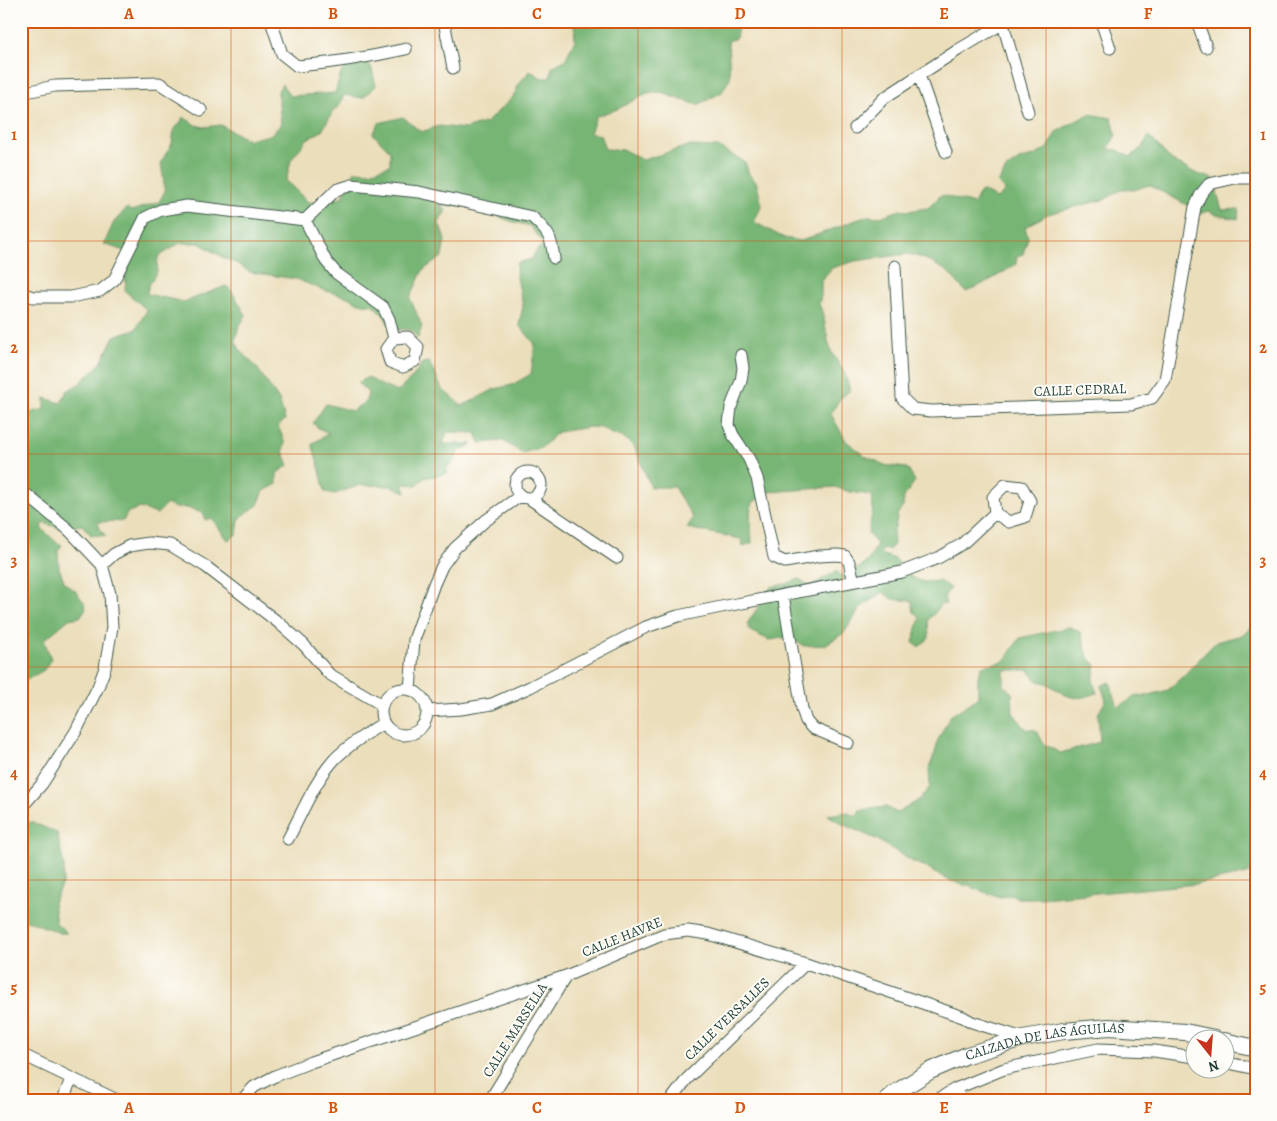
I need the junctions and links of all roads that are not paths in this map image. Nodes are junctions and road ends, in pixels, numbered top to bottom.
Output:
1 (271, 21) edge
2 (444, 21) edge
3 (1101, 21) edge
4 (1197, 21) edge
5 (1005, 22) edge
6 (1206, 47) dead end
7 (1110, 48) dead end
8 (406, 49) dead end
9 (453, 68) dead end
10 (919, 75) junction
11 (21, 93) edge
12 (201, 110) dead end
13 (1028, 112) dead end
14 (855, 128) dead end
15 (946, 152) dead end
16 (1256, 178) edge
17 (306, 220) junction
18 (554, 258) dead end
19 (895, 266) dead end
20 (21, 293) edge
21 (394, 338) dead end
22 (741, 355) dead end
23 (25, 493) edge
24 (995, 513) dead end
25 (617, 558) dead end
26 (102, 565) junction
27 (854, 582) junction
28 (783, 595) junction
29 (410, 690) junction
30 (382, 705) junction
31 (428, 711) junction
32 (383, 723) junction
33 (848, 742) dead end
34 (21, 808) edge
35 (288, 839) dead end
36 (806, 963) junction
37 (566, 976) junction
38 (1184, 1032) edge
39 (1023, 1038) junction
40 (1234, 1043) edge
41 (1256, 1048) edge
42 (21, 1054) edge
43 (1184, 1056) edge
44 (1234, 1064) edge
45 (1256, 1069) edge
46 (72, 1079) junction
47 (955, 1089) junction
48 (63, 1100) edge
49 (117, 1100) edge
50 (242, 1100) edge
51 (490, 1100) edge
52 (671, 1100) edge
53 (887, 1100) edge
54 (937, 1100) edge
55 (962, 1100) edge

1 - 8 street
2 - 9 street
3 - 7 street
4 - 6 street
5 - 10 street
5 - 13 street
10 - 14 street
10 - 15 street
11 - 12 street
16 - 19 street, CALLE CEDRAL
17 - 18 street
17 - 20 street
17 - 21 street
22 - 27 street
23 - 26 street
24 - 27 street
25 - 29 street
26 - 30 street
26 - 34 street
27 - 28 street
28 - 31 street
28 - 33 street
29 - 30 street
29 - 31 street
30 - 32 street
31 - 32 street
32 - 35 street
36 - 37 street, CALLE HAVRE
36 - 39 street, CALLE HAVRE
36 - 52 street, CALLE VERSALLES
37 - 50 street, CALLE HAVRE
37 - 51 street, CALLE MARSELLA
38 - 39 main road, CALZADA DE LAS ÁGUILAS
39 - 53 main road, CALZADA DE LAS ÁGUILAS
40 - 41 main road
42 - 46 street
43 - 47 street, CALZADA DE LAS ÁGUILAS
44 - 45 street
46 - 48 street
46 - 49 street
47 - 54 street, CALZADA DE LAS ÁGUILAS
47 - 55 street

